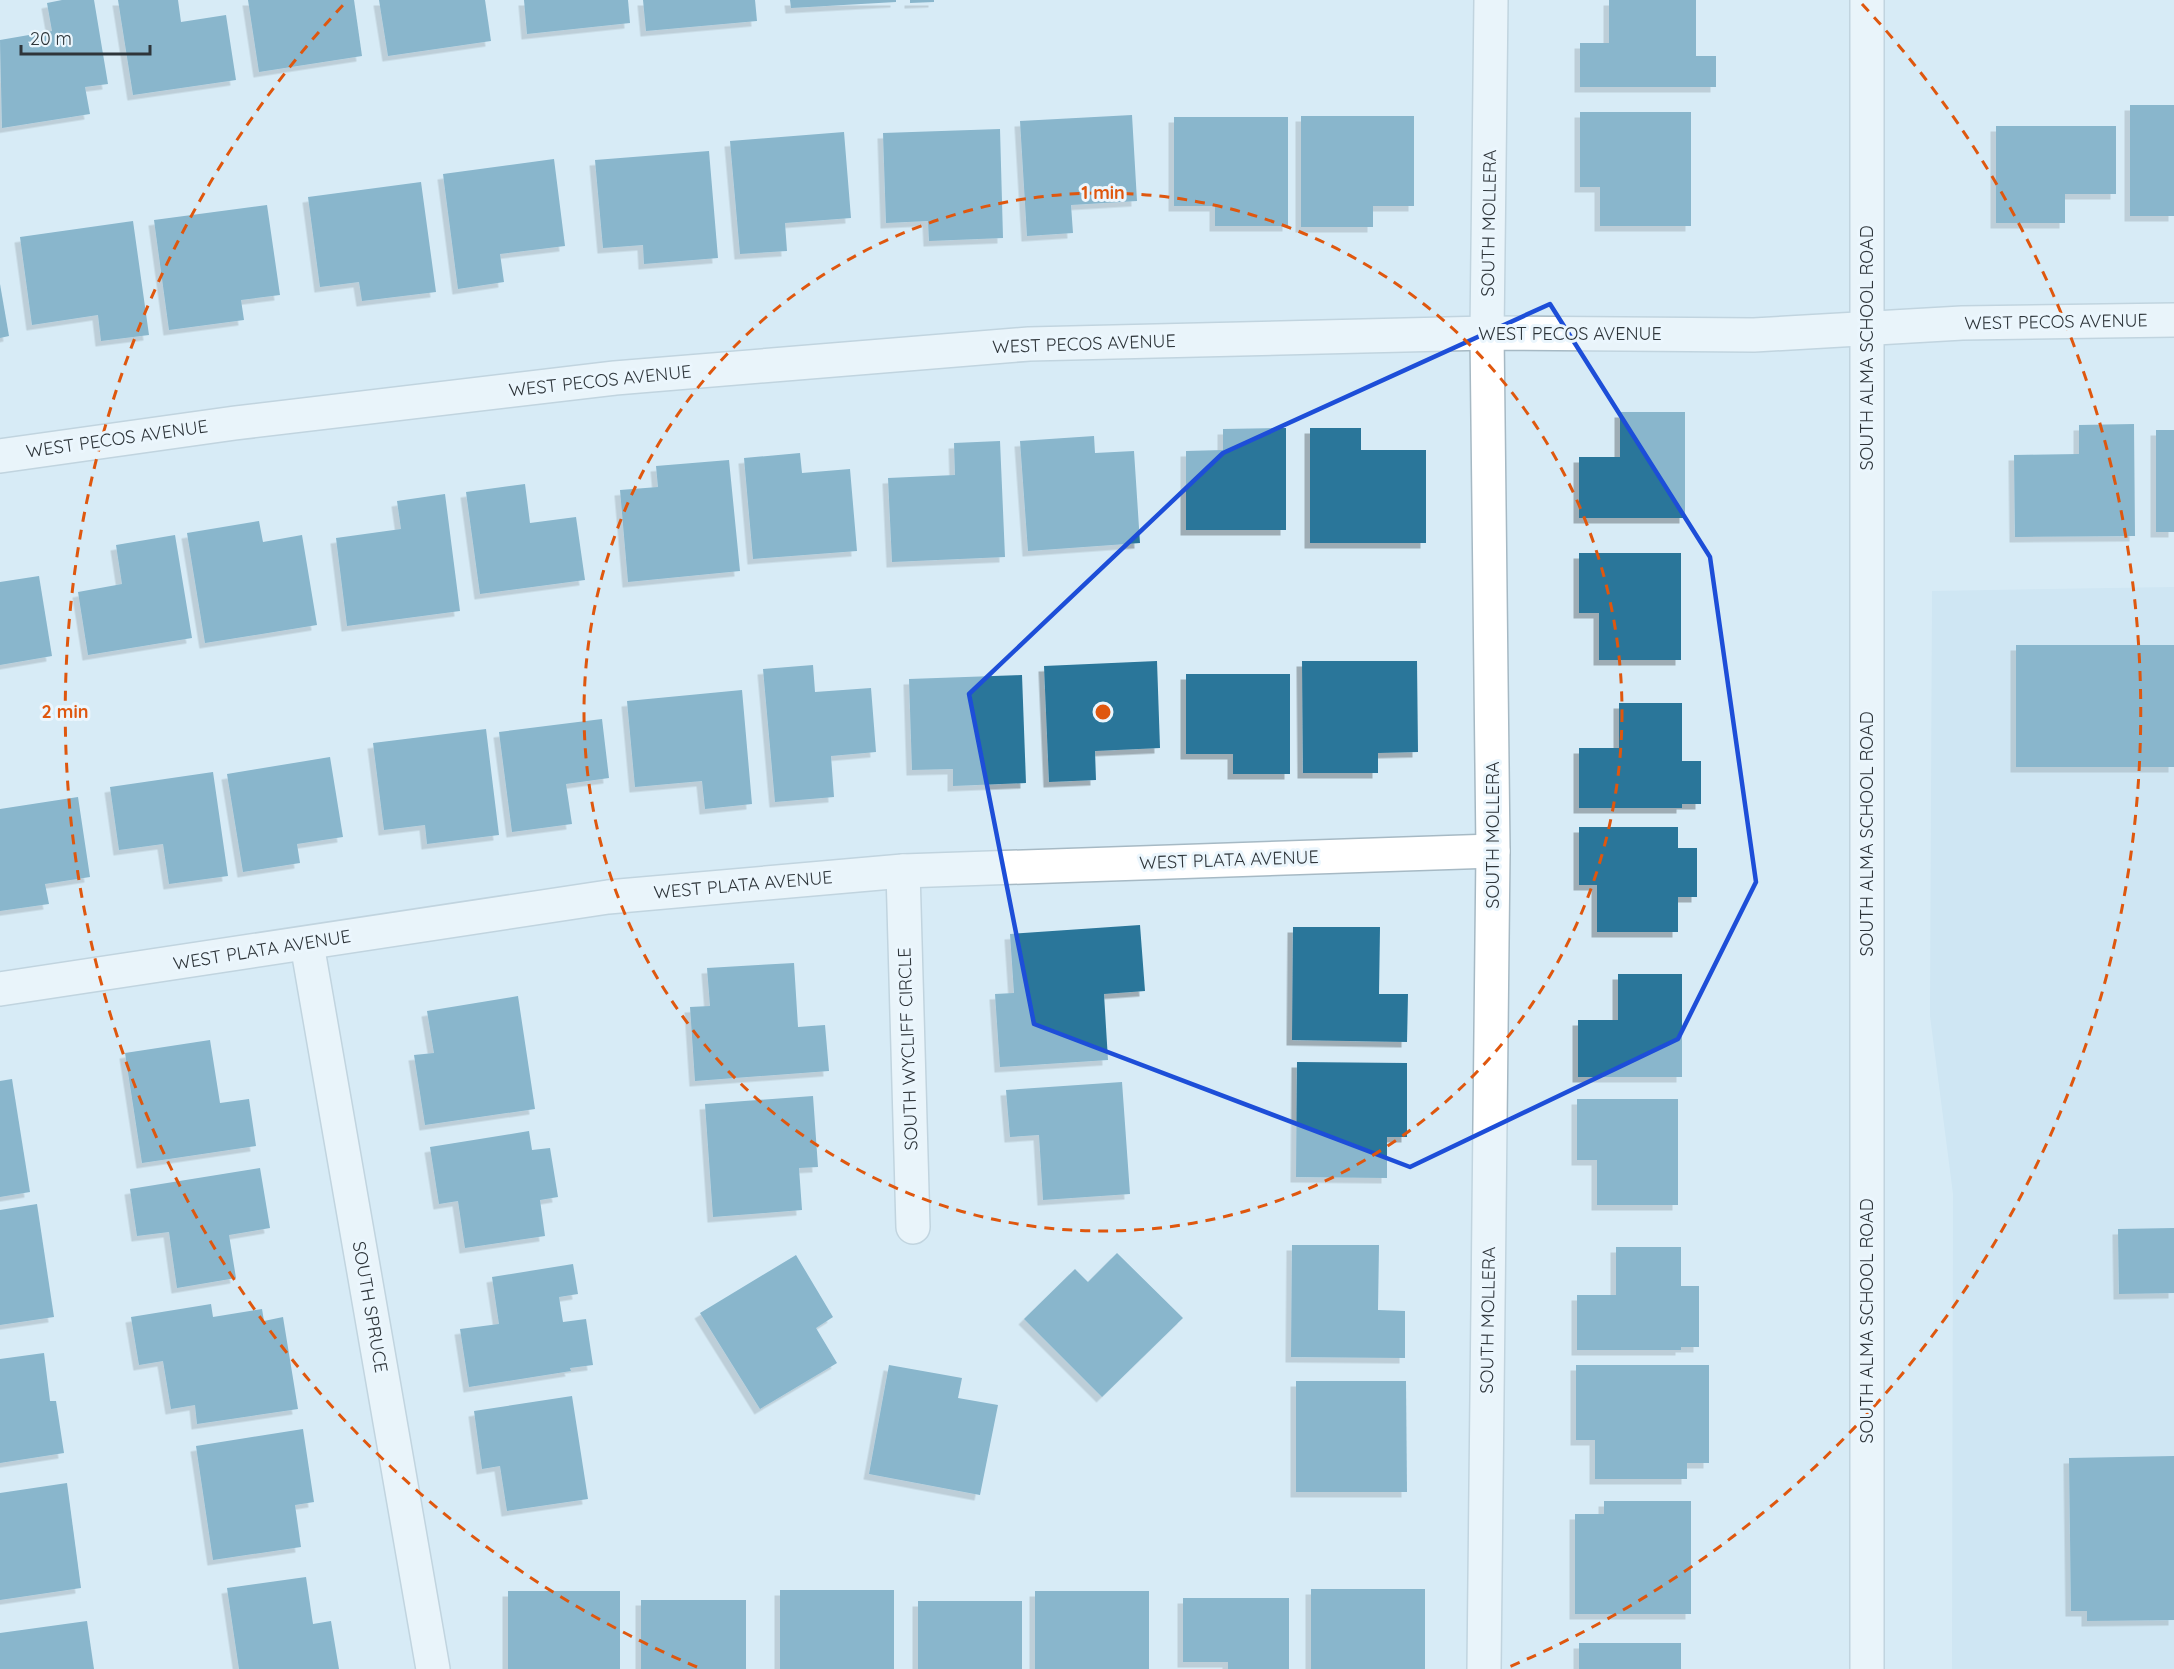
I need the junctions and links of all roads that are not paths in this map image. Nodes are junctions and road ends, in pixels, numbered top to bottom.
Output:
1 (1491, 0) edge
2 (1867, 0) edge
3 (2174, 320) edge
4 (1867, 328) junction
5 (1487, 333) junction
6 (0, 456) edge
7 (1494, 851) junction
8 (903, 871) junction
9 (307, 944) junction
10 (0, 990) edge
11 (913, 1227) dead end
12 (433, 1669) edge
13 (1484, 1669) edge
14 (1867, 1669) edge

1 - 5 street, SOUTH MOLLERA
2 - 4 street, SOUTH ALMA SCHOOL ROAD
3 - 4 street, WEST PECOS AVENUE
4 - 5 street, WEST PECOS AVENUE
4 - 14 street, SOUTH ALMA SCHOOL ROAD
5 - 6 street, WEST PECOS AVENUE
5 - 7 street, SOUTH MOLLERA
7 - 8 street, WEST PLATA AVENUE
7 - 13 street, SOUTH MOLLERA
8 - 9 street, WEST PLATA AVENUE
8 - 11 street, SOUTH WYCLIFF CIRCLE
9 - 10 street, WEST PLATA AVENUE
9 - 12 street, SOUTH SPRUCE

